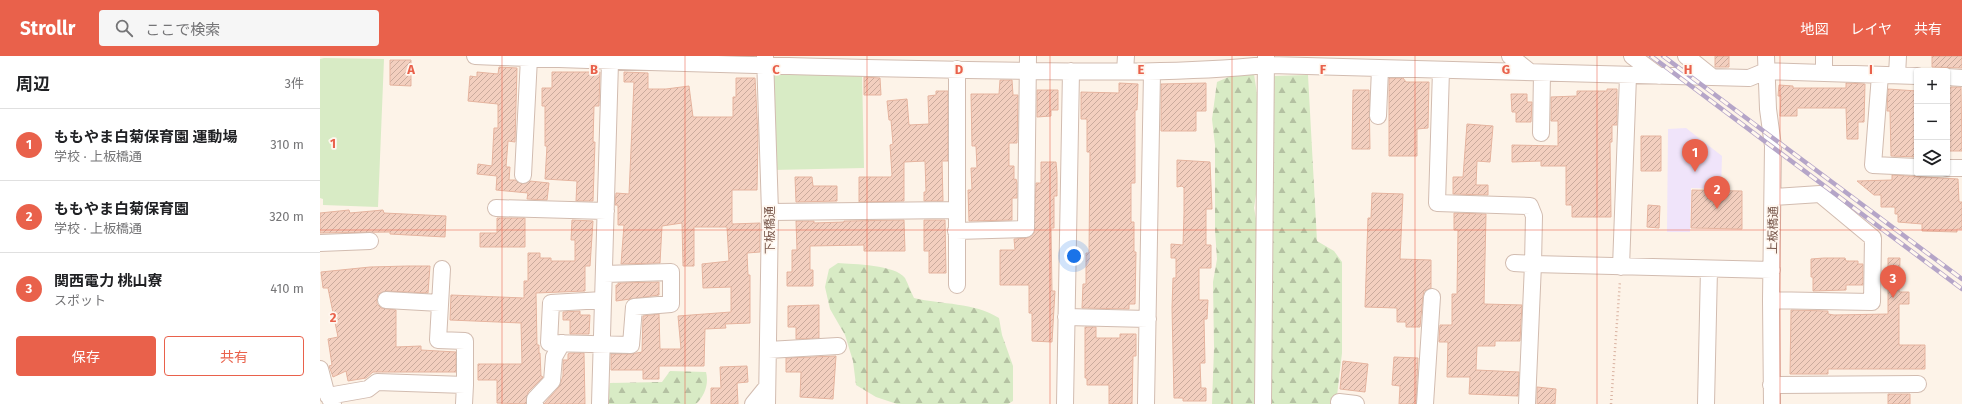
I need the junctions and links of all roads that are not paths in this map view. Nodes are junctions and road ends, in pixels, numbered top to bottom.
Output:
1 (475, 56) edge
2 (1510, 56) edge
3 (1632, 56) edge
4 (1686, 56) edge
5 (1898, 56) edge
6 (528, 57) edge
7 (765, 61) edge
8 (1266, 61) edge
9 (610, 62) junction
10 (850, 62) edge
11 (1345, 62) edge
12 (939, 63) edge
13 (1028, 63) edge
14 (1766, 63) edge
15 (1126, 64) edge
16 (1824, 64) edge
17 (957, 69) junction
18 (1380, 69) junction
19 (1441, 70) junction
20 (1071, 71) junction
21 (1152, 72) junction
22 (1536, 72) junction
23 (1880, 75) junction
24 (1897, 75) junction
25 (1628, 76) junction
26 (1659, 76) junction
27 (1711, 76) junction
28 (1914, 76) edge
29 (1950, 77) edge
30 (1962, 78) edge
31 (1378, 116) dead end
32 (1541, 133) dead end
33 (1914, 167) edge
34 (1950, 168) edge
35 (1962, 168) edge
36 (523, 175) dead end
37 (1773, 197) junction
38 (496, 208) dead end
39 (956, 210) junction
40 (606, 211) junction
41 (770, 212) junction
42 (956, 231) junction
43 (370, 241) dead end
44 (320, 243) edge
45 (1514, 263) dead end
46 (1534, 264) junction
47 (1621, 267) junction
48 (442, 268) dead end
49 (1709, 269) junction
50 (1772, 270) junction
51 (604, 274) junction
52 (957, 285) dead end
53 (1432, 297) dead end
54 (386, 300) dead end
55 (603, 300) junction
56 (1771, 300) junction
57 (440, 303) junction
58 (1066, 317) junction
59 (1148, 319) junction
60 (562, 343) junction
61 (602, 344) junction
62 (838, 346) dead end
63 (768, 350) junction
64 (320, 369) edge
65 (1918, 384) dead end
66 (464, 385) junction
67 (1771, 385) junction
68 (767, 396) edge
69 (330, 400) edge
70 (1339, 402) dead end
71 (464, 404) edge
72 (535, 404) edge
73 (600, 404) edge
74 (753, 404) edge
75 (1065, 404) edge
76 (1146, 404) edge
77 (1263, 404) edge
78 (1356, 404) edge
79 (1425, 404) edge
80 (1527, 404) edge
81 (1706, 404) edge
82 (1772, 404) edge

1 - 6 street
2 - 22 street
3 - 26 street
4 - 27 street
5 - 24 street
6 - 9 street
6 - 36 street
7 - 9 street
7 - 10 street
7 - 41 street, 下板橋通
8 - 11 street
8 - 21 street
8 - 77 street
9 - 40 street
10 - 12 street
11 - 18 street
12 - 17 street
13 - 17 street
13 - 20 street
13 - 42 street
14 - 16 street
14 - 27 street
14 - 37 street, 上板橋通
15 - 20 street
15 - 21 street
16 - 23 street
17 - 39 street
18 - 19 street
18 - 31 street
19 - 22 street
19 - 46 street
20 - 58 street
21 - 59 street
22 - 25 street
22 - 32 street
23 - 24 street
23 - 33 street
24 - 28 street
25 - 26 street
25 - 47 street
26 - 27 street
29 - 30 street
34 - 35 street
37 - 50 street, 上板橋通
37 - 56 street
38 - 40 street
39 - 41 street
39 - 42 street
40 - 51 street
41 - 63 street, 下板橋通
42 - 52 street
43 - 44 street
45 - 46 street
46 - 47 street
46 - 80 street
47 - 49 street
48 - 57 street
49 - 50 street
49 - 81 street
50 - 56 street, 上板橋通
51 - 55 street
51 - 61 street
53 - 79 street
54 - 57 street
55 - 60 street
55 - 61 street
56 - 67 street, 上板橋通
57 - 66 street
58 - 59 street
58 - 75 street
59 - 76 street
60 - 61 street
60 - 72 street
61 - 73 street
62 - 63 street
63 - 68 street, 下板橋通
64 - 69 street
65 - 67 street
66 - 69 street
66 - 71 street
67 - 82 street, 上板橋通
68 - 74 street
70 - 78 street

